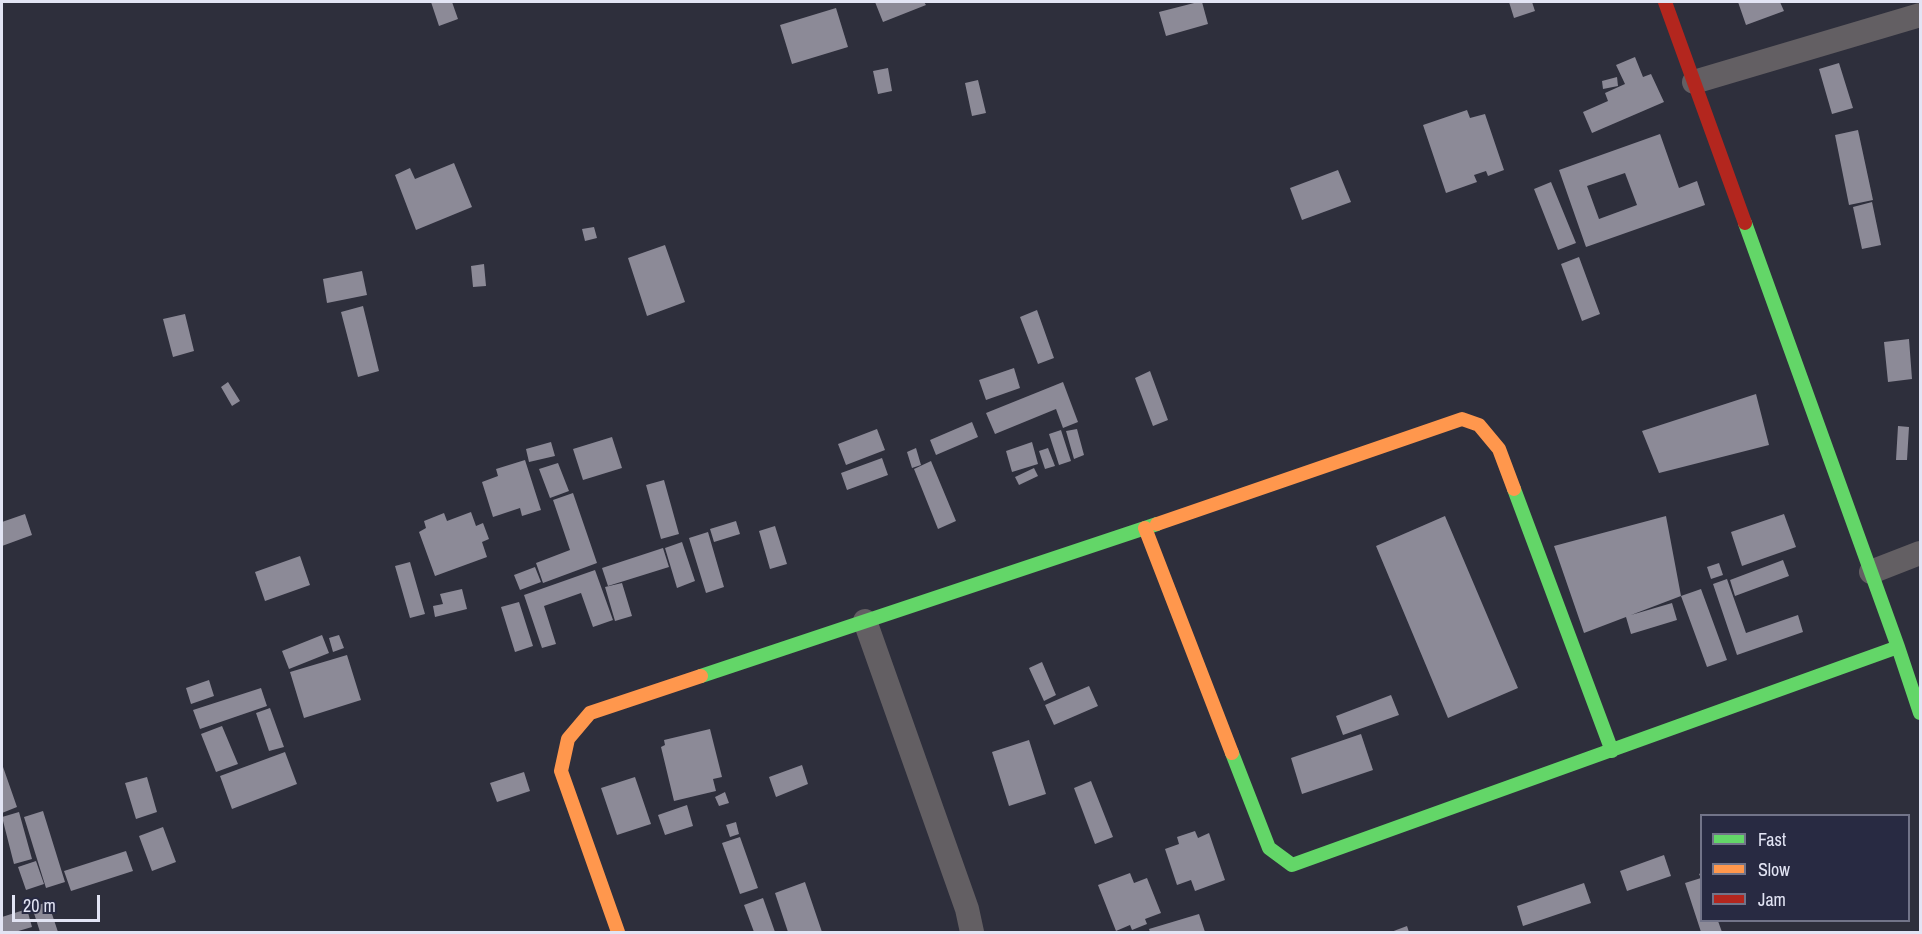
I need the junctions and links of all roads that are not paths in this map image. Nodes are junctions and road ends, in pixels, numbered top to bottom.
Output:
1 (1665, 2) edge
2 (1920, 15) edge
3 (1694, 82) junction
4 (1145, 528) junction
5 (1920, 553) edge
6 (1871, 572) junction
7 (865, 621) junction
8 (1898, 647) junction
9 (1920, 713) edge
10 (1612, 751) junction
11 (618, 933) edge
12 (972, 933) edge

1 - 3 street
2 - 3 street
3 - 6 street
4 - 7 street
4 - 10 street
4 - 10 street
5 - 6 street
6 - 8 street
7 - 11 street
7 - 12 street
8 - 9 street
8 - 10 street

